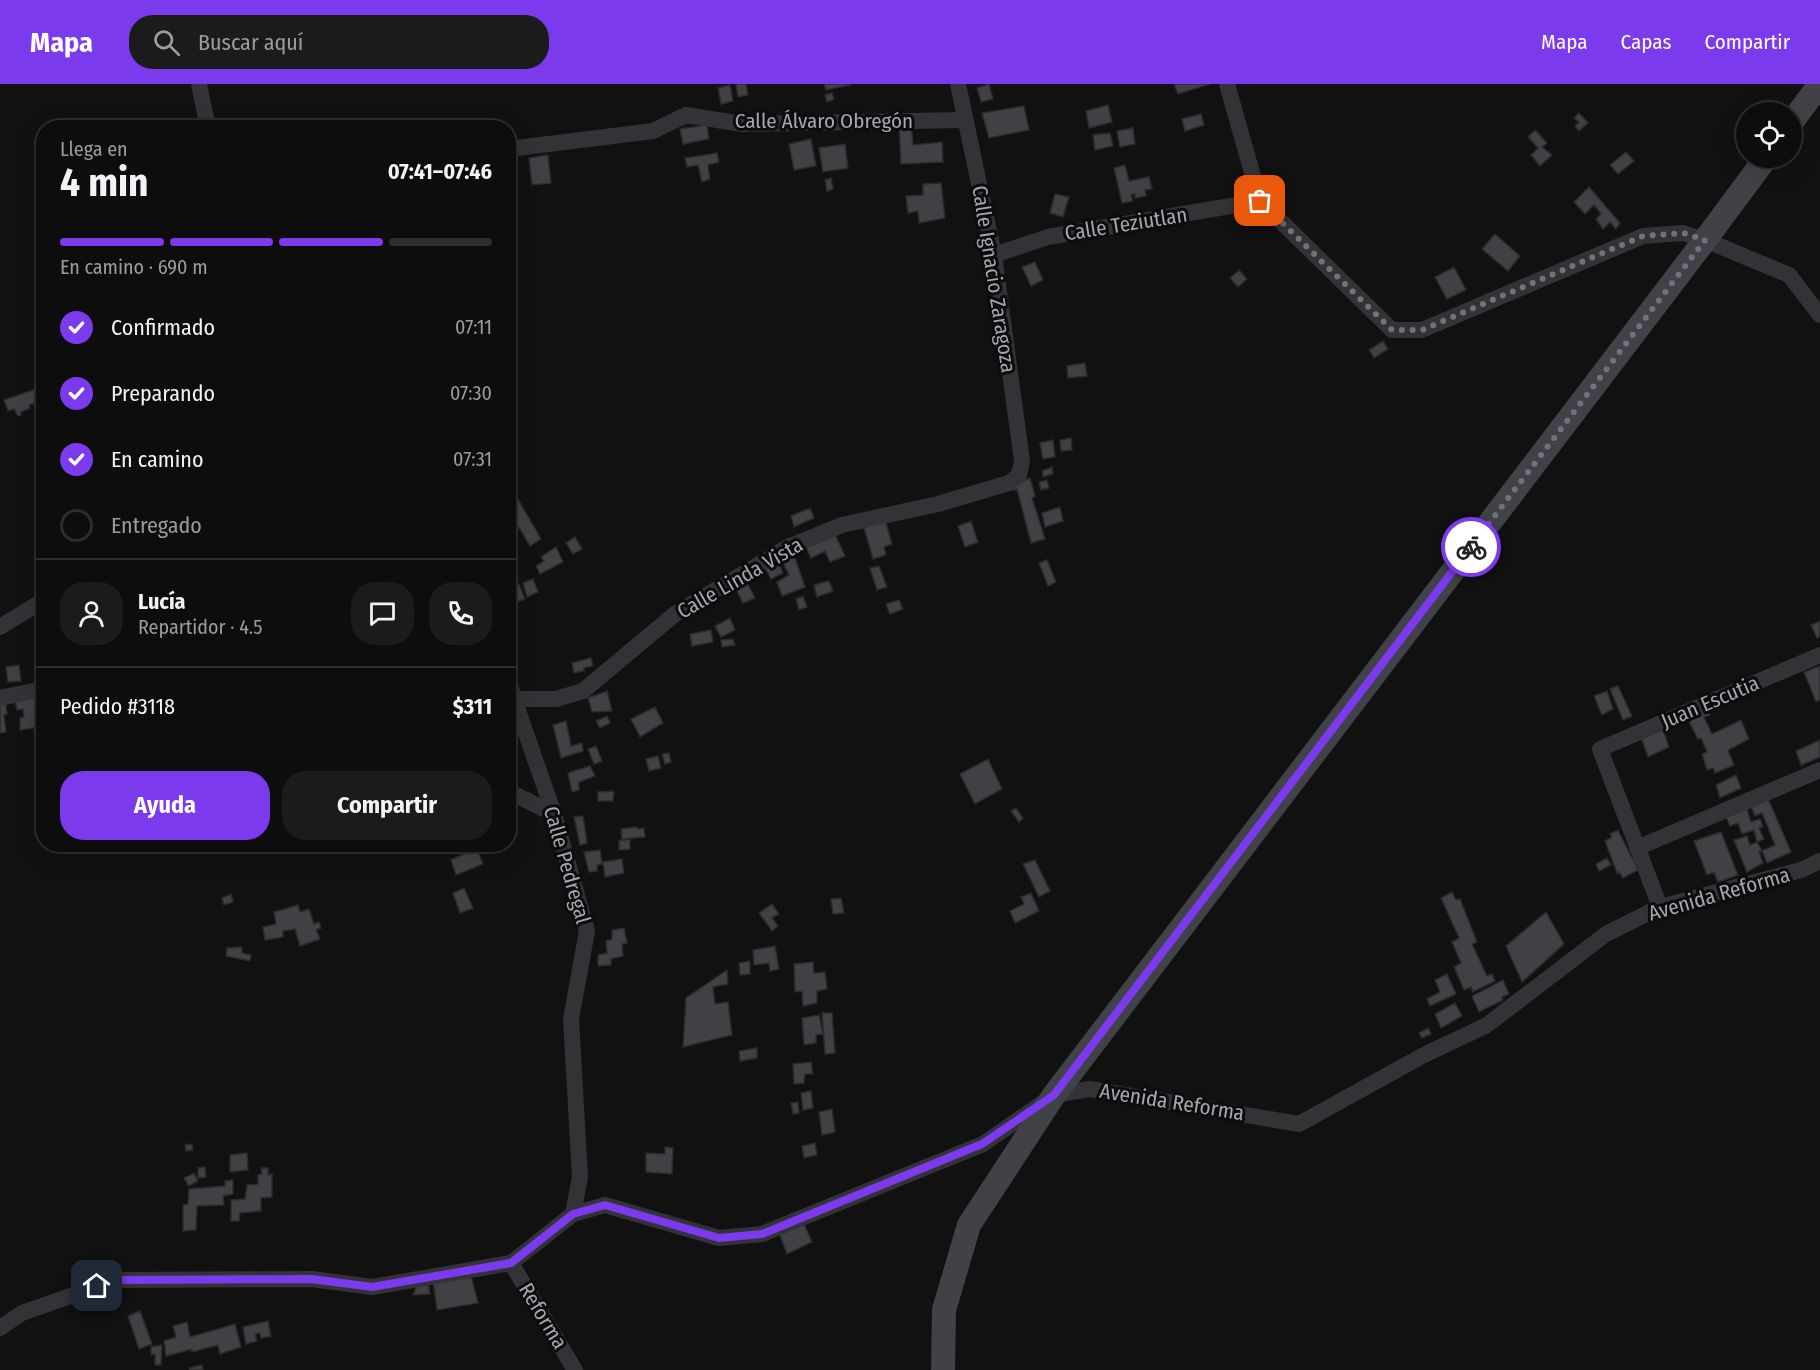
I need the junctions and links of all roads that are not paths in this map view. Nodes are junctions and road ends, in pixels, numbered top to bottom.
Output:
1 (199, 84) edge
2 (958, 84) edge
3 (1227, 84) edge
4 (1820, 84) edge
5 (1802, 108) edge
6 (206, 120) edge
7 (965, 120) junction
8 (516, 147) edge
9 (1759, 168) edge
10 (1260, 201) junction
11 (1705, 240) junction
12 (994, 255) junction
13 (1820, 315) edge
14 (1019, 475) joint
15 (36, 605) edge
16 (0, 627) edge
17 (1820, 655) edge
18 (36, 691) edge
19 (0, 698) edge
20 (516, 699) edge
21 (516, 705) edge
22 (1820, 770) edge
23 (516, 795) edge
24 (554, 814) junction
25 (1636, 848) junction
26 (1820, 861) edge
27 (1660, 907) junction
28 (1054, 1095) junction
29 (573, 1214) junction
30 (511, 1263) junction
31 (0, 1328) edge
32 (575, 1370) edge
33 (943, 1370) edge

1 - 6 street
2 - 7 street, Calle Ignacio Zaragoza
3 - 10 street
4 - 5 main road
7 - 8 street, Calle Álvaro Obregón
7 - 12 street, Calle Ignacio Zaragoza
9 - 11 main road
10 - 11 street
10 - 12 street, Calle Teziutlan
11 - 13 street
11 - 28 main road
12 - 14 street, Calle Ignacio Zaragoza
14 - 20 street, Calle Linda Vista
15 - 16 street
17 - 25 street, Juan Escutia
18 - 19 street
21 - 24 street, Calle Pedregal
22 - 25 street
23 - 24 street
24 - 29 street, Calle Pedregal
25 - 27 street
26 - 27 street, Avenida Reforma
27 - 28 street, Avenida Reforma
28 - 29 street, Avenida Reforma
28 - 33 main road
29 - 30 street, Avenida Reforma
30 - 31 street
30 - 32 street, Reforma

